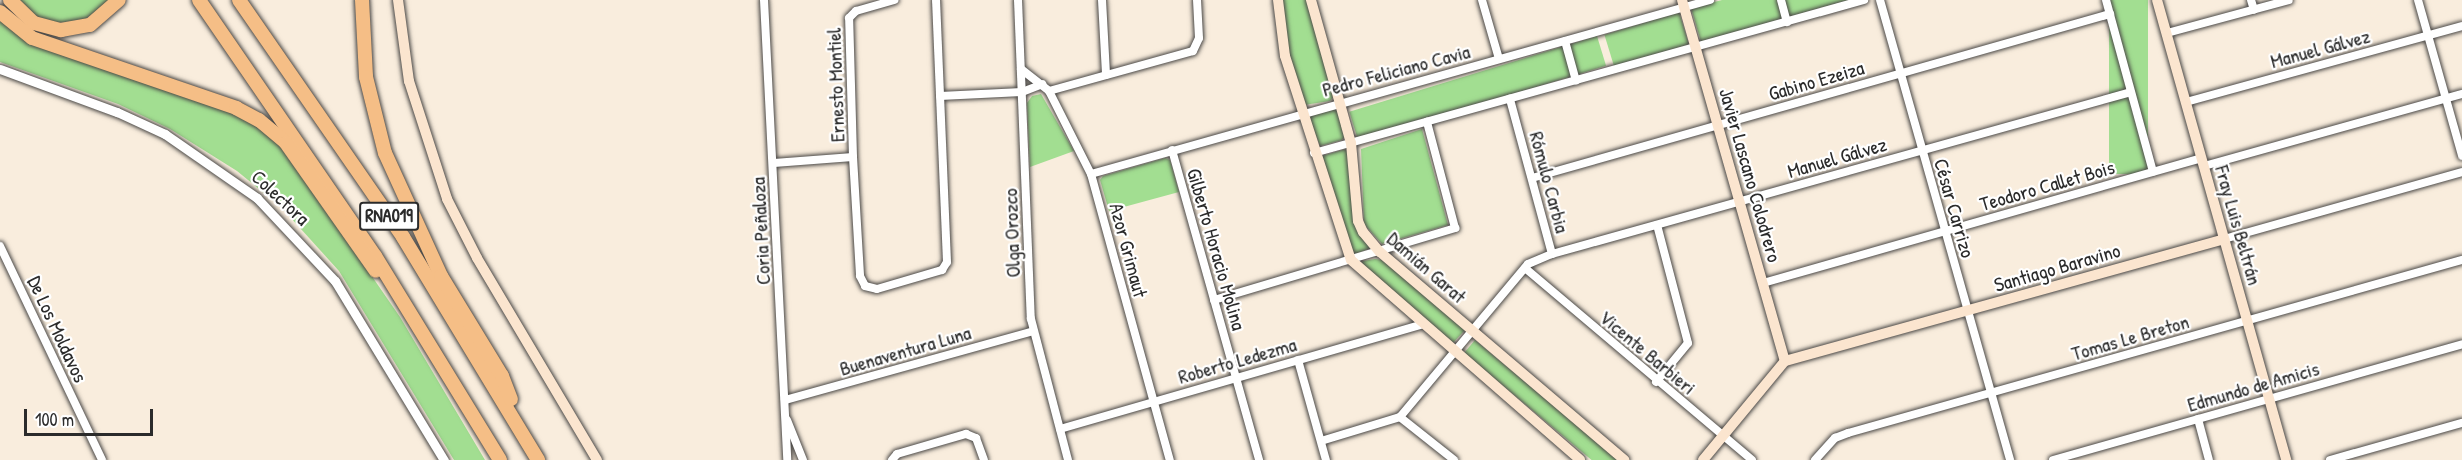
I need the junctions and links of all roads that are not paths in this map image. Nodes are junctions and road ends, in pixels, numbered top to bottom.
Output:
1 (10, 0) edge
2 (119, 0) edge
3 (199, 0) edge
4 (239, 0) edge
5 (362, 0) edge
6 (398, 0) edge
7 (764, 0) edge
8 (894, 0) edge
9 (936, 0) edge
10 (1018, 0) edge
11 (1102, 0) edge
12 (1197, 0) edge
13 (1278, 0) edge
14 (1311, 0) edge
15 (1482, 0) edge
16 (1710, 0) edge
17 (1781, 0) edge
18 (1864, 0) edge
19 (1880, 0) edge
20 (2106, 0) edge
21 (2157, 0) edge
22 (2251, 0) edge
23 (2289, 0) edge
24 (2418, 0) edge
25 (1683, 4) edge
26 (2254, 10) junction
27 (0, 12) edge
28 (2109, 14) junction
29 (1787, 22) junction
30 (2462, 26) edge
31 (2167, 33) junction
32 (2428, 36) junction
33 (1565, 41) junction
34 (1696, 47) junction
35 (1499, 59) junction
36 (0, 69) edge
37 (1021, 69) junction
38 (1900, 74) junction
39 (1106, 75) junction
40 (1576, 81) junction
41 (1043, 84) junction
42 (1049, 91) junction
43 (1022, 92) junction
44 (2131, 92) junction
45 (2462, 94) edge
46 (940, 96) junction
47 (2446, 98) junction
48 (1510, 99) junction
49 (2186, 102) junction
50 (1340, 103) junction
51 (1302, 113) junction
52 (1427, 122) junction
53 (1718, 125) junction
54 (1352, 143) junction
55 (1172, 150) junction
56 (1922, 151) junction
57 (1314, 153) junction
58 (2462, 156) edge
59 (853, 157) junction
60 (2203, 162) junction
61 (774, 163) junction
62 (2152, 172) junction
63 (2462, 172) edge
64 (1091, 174) junction
65 (1532, 178) junction
66 (1740, 202) junction
67 (1657, 225) junction
68 (1944, 231) junction
69 (2224, 239) junction
70 (0, 246) edge
71 (1380, 252) junction
72 (1552, 254) junction
73 (1351, 260) junction
74 (2462, 260) edge
75 (1525, 268) junction
76 (1763, 283) junction
77 (1214, 300) junction
78 (1968, 310) junction
79 (416, 320) junction
80 (2247, 320) junction
81 (1423, 324) junction
82 (1033, 331) junction
83 (1473, 331) junction
84 (2462, 344) edge
85 (1454, 352) junction
86 (1298, 360) junction
87 (1785, 361) junction
88 (1236, 378) junction
89 (1656, 381) junction
90 (1991, 394) junction
91 (2269, 399) junction
92 (785, 400) junction
93 (1154, 402) junction
94 (786, 417) junction
95 (1400, 417) junction
96 (2198, 419) junction
97 (2462, 423) edge
98 (1060, 429) junction
99 (1722, 436) junction
100 (527, 440) junction
101 (1321, 441) junction
102 (102, 460) edge
103 (444, 460) edge
104 (500, 460) edge
105 (538, 460) edge
106 (597, 460) edge
107 (788, 460) edge
108 (803, 460) edge
109 (892, 460) edge
110 (984, 460) edge
111 (1068, 460) edge
112 (1170, 460) edge
113 (1259, 460) edge
114 (1326, 460) edge
115 (1454, 460) edge
116 (1580, 460) edge
117 (1624, 460) edge
118 (1702, 460) edge
119 (1752, 460) edge
120 (1815, 460) edge
121 (2010, 460) edge
122 (2053, 460) edge
123 (2210, 460) edge
124 (2286, 460) edge
125 (2330, 460) edge

1 - 2 highway
3 - 79 highway, RNA019
4 - 100 highway, RNA019
5 - 100 highway
6 - 106 main road
7 - 61 street, Coria Peñaloza
8 - 59 street, Ernesto Montiel
9 - 46 street
10 - 37 street, Olga Orozco
11 - 39 street
12 - 39 street
13 - 51 main road
14 - 50 main road, Damián Garat
15 - 35 street
16 - 25 street, Pedro Feliciano Cavia
17 - 29 street
18 - 29 street
19 - 38 street, César Carrizo
20 - 28 street
21 - 31 main road, Fray Luis Beltrán
22 - 26 street
23 - 26 street
24 - 32 street
25 - 33 street, Pedro Feliciano Cavia
25 - 34 main road, Javier Lascano Colodrero
26 - 31 street
27 - 79 highway
28 - 38 street, Gabino Ezeiza
28 - 44 street
29 - 34 street
30 - 32 street, Manuel Gálvez
31 - 49 main road, Fray Luis Beltrán
32 - 47 street
32 - 49 street, Manuel Gálvez
33 - 35 street, Pedro Feliciano Cavia
33 - 40 street
34 - 40 street
34 - 53 main road, Javier Lascano Colodrero
35 - 50 street, Pedro Feliciano Cavia
36 - 103 street, Colectora
37 - 41 street, Azor Grimaut
37 - 43 street, Olga Orozco
38 - 53 street, Gabino Ezeiza
38 - 56 street, César Carrizo
39 - 42 street
40 - 48 street
41 - 42 street, Azor Grimaut
41 - 43 street
42 - 64 street, Azor Grimaut
43 - 46 street
43 - 82 street, Olga Orozco
44 - 56 street, Manuel Gálvez
44 - 62 street
45 - 47 street, Teodoro Callet Bois
46 - 59 street
47 - 58 street
47 - 60 street, Teodoro Callet Bois
48 - 52 street
48 - 65 street, Rómulo Carbia
49 - 60 main road, Fray Luis Beltrán
50 - 51 street, Pedro Feliciano Cavia
50 - 54 main road, Damián Garat
51 - 55 street, Pedro Feliciano Cavia
51 - 57 main road
52 - 54 street
52 - 71 street
53 - 65 street, Gabino Ezeiza
53 - 66 main road, Javier Lascano Colodrero
54 - 57 street
54 - 71 main road, Damián Garat
55 - 64 street, Pedro Feliciano Cavia
55 - 77 street, Gilberto Horacio Molina
56 - 66 street, Manuel Gálvez
56 - 68 street, César Carrizo
57 - 73 main road
59 - 61 street, Ernesto Montiel
60 - 62 street, Teodoro Callet Bois
60 - 69 main road, Fray Luis Beltrán
61 - 92 street, Coria Peñaloza
62 - 68 street, Teodoro Callet Bois
63 - 69 street, Santiago Baravino
64 - 93 street, Azor Grimaut
65 - 72 street, Rómulo Carbia
66 - 67 street, Manuel Gálvez
66 - 76 main road, Javier Lascano Colodrero
67 - 72 street, Manuel Gálvez
67 - 89 street
68 - 76 street, Teodoro Callet Bois
68 - 78 street, César Carrizo
69 - 78 main road, Santiago Baravino
69 - 80 main road, Fray Luis Beltrán
70 - 102 street, De Los Moldavos
71 - 73 street
71 - 83 main road, Damián Garat
72 - 75 street, Rómulo Carbia
73 - 77 street
73 - 81 main road
74 - 80 street, Tomas Le Breton
75 - 83 street, Rómulo Carbia
75 - 89 street, Vicente Barbieri
76 - 87 main road, Javier Lascano Colodrero
77 - 88 street, Gilberto Horacio Molina
78 - 87 main road, Santiago Baravino
78 - 90 street, César Carrizo
79 - 104 highway, RNA019
80 - 90 street, Tomas Le Breton
80 - 91 main road, Fray Luis Beltrán
81 - 85 main road
81 - 86 street, Roberto Ledezma
82 - 92 street, Buenaventura Luna
82 - 98 street, Olga Orozco
83 - 85 street, Rómulo Carbia
83 - 117 main road, Damián Garat
84 - 91 street, Edmundo de Amicis
85 - 95 street, Rómulo Carbia
85 - 116 main road
86 - 88 street, Roberto Ledezma
86 - 101 street
87 - 99 main road
88 - 93 street, Roberto Ledezma
88 - 113 street, Gilberto Horacio Molina
89 - 99 street, Vicente Barbieri
90 - 120 street, Tomas Le Breton
90 - 121 street, César Carrizo
91 - 96 street, Edmundo de Amicis
91 - 124 main road, Fray Luis Beltrán
92 - 94 street, Coria Peñaloza
93 - 98 street, Roberto Ledezma
93 - 112 street, Azor Grimaut
94 - 107 street, Coria Peñaloza
94 - 108 street
95 - 101 street
95 - 115 street
96 - 122 street, Edmundo de Amicis
96 - 123 street
97 - 125 street
98 - 111 street, Olga Orozco
99 - 118 main road
99 - 119 street, Vicente Barbieri
100 - 105 highway, RNA019
101 - 114 street
109 - 110 street

